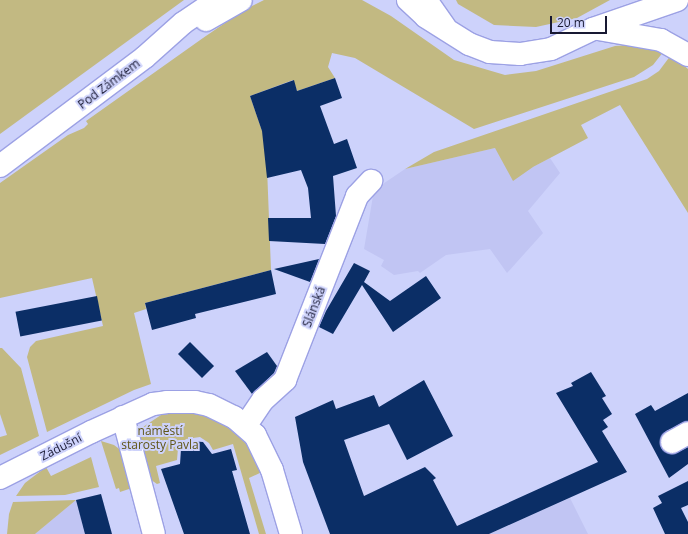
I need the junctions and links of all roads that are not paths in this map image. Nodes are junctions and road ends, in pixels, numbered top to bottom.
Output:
1 (217, 0) edge
2 (240, 0) edge
3 (393, 0) edge
4 (408, 0) edge
5 (630, 0) edge
6 (677, 0) edge
7 (426, 9) edge
8 (593, 29) junction
9 (688, 55) edge
10 (145, 57) junction
11 (0, 166) edge
12 (371, 181) dead end
13 (123, 417) junction
14 (246, 425) junction
15 (0, 478) edge
16 (154, 534) edge
17 (291, 534) edge

1 - 10 main road, Pod Zámkem
2 - 10 main road
3 - 7 main road
4 - 7 main road
5 - 8 main road
6 - 8 main road
7 - 8 main road
8 - 9 main road
10 - 11 main road, Pod Zámkem
12 - 14 main road, Slánská
13 - 14 main road
13 - 15 main road, Zádušní
13 - 16 main road
14 - 17 main road

